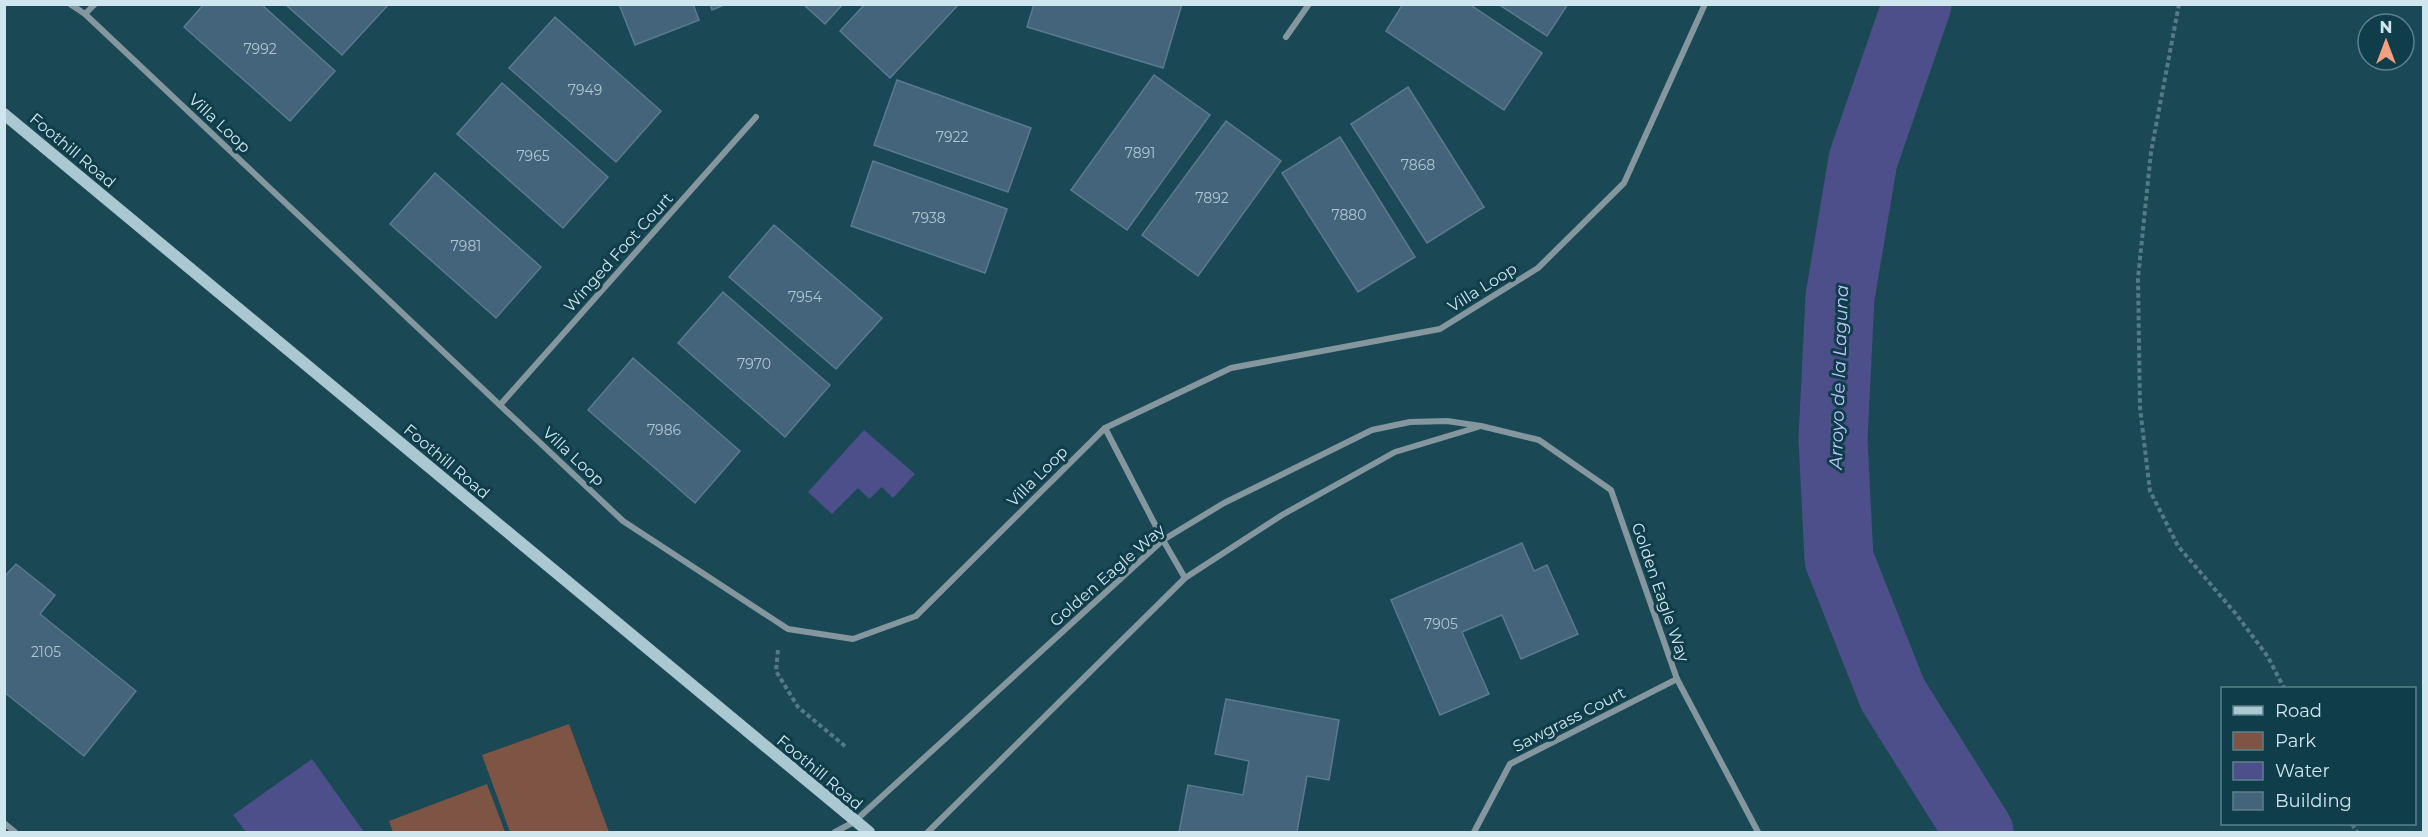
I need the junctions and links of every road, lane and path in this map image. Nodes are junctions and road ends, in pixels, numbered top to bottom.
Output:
1 (70, 4) edge
2 (94, 4) edge
3 (1309, 4) edge
4 (1705, 4) edge
5 (2179, 4) edge
6 (85, 14) junction
7 (1286, 37) dead end
8 (4, 114) edge
9 (756, 117) dead end
10 (500, 405) junction
11 (1481, 426) junction
12 (1105, 428) junction
13 (1163, 540) junction
14 (1185, 578) junction
15 (780, 623) junction
16 (1677, 679) junction
17 (2283, 687) edge
18 (846, 747) dead end
19 (854, 822) junction
20 (4, 823) edge
21 (15, 832) edge
22 (835, 832) edge
23 (869, 832) edge
24 (928, 832) edge
25 (1474, 832) edge
26 (1758, 832) edge

1 - 6 street, Villa Loop
2 - 6 street
3 - 7 street
4 - 12 street, Villa Loop
5 - 17 path
6 - 10 street, Villa Loop
8 - 19 main road, Foothill Road
9 - 10 street, Winged Foot Court
10 - 15 street, Villa Loop
11 - 13 street, Golden Eagle Way
11 - 14 street
11 - 16 street, Golden Eagle Way
12 - 13 street
12 - 15 street, Villa Loop
13 - 14 street
13 - 19 street, Golden Eagle Way
14 - 24 street
15 - 18 path
16 - 25 street, Sawgrass Court
16 - 26 street, Golden Eagle Way
19 - 22 street, Golden Eagle Way
19 - 23 main road, Foothill Road
20 - 21 street

